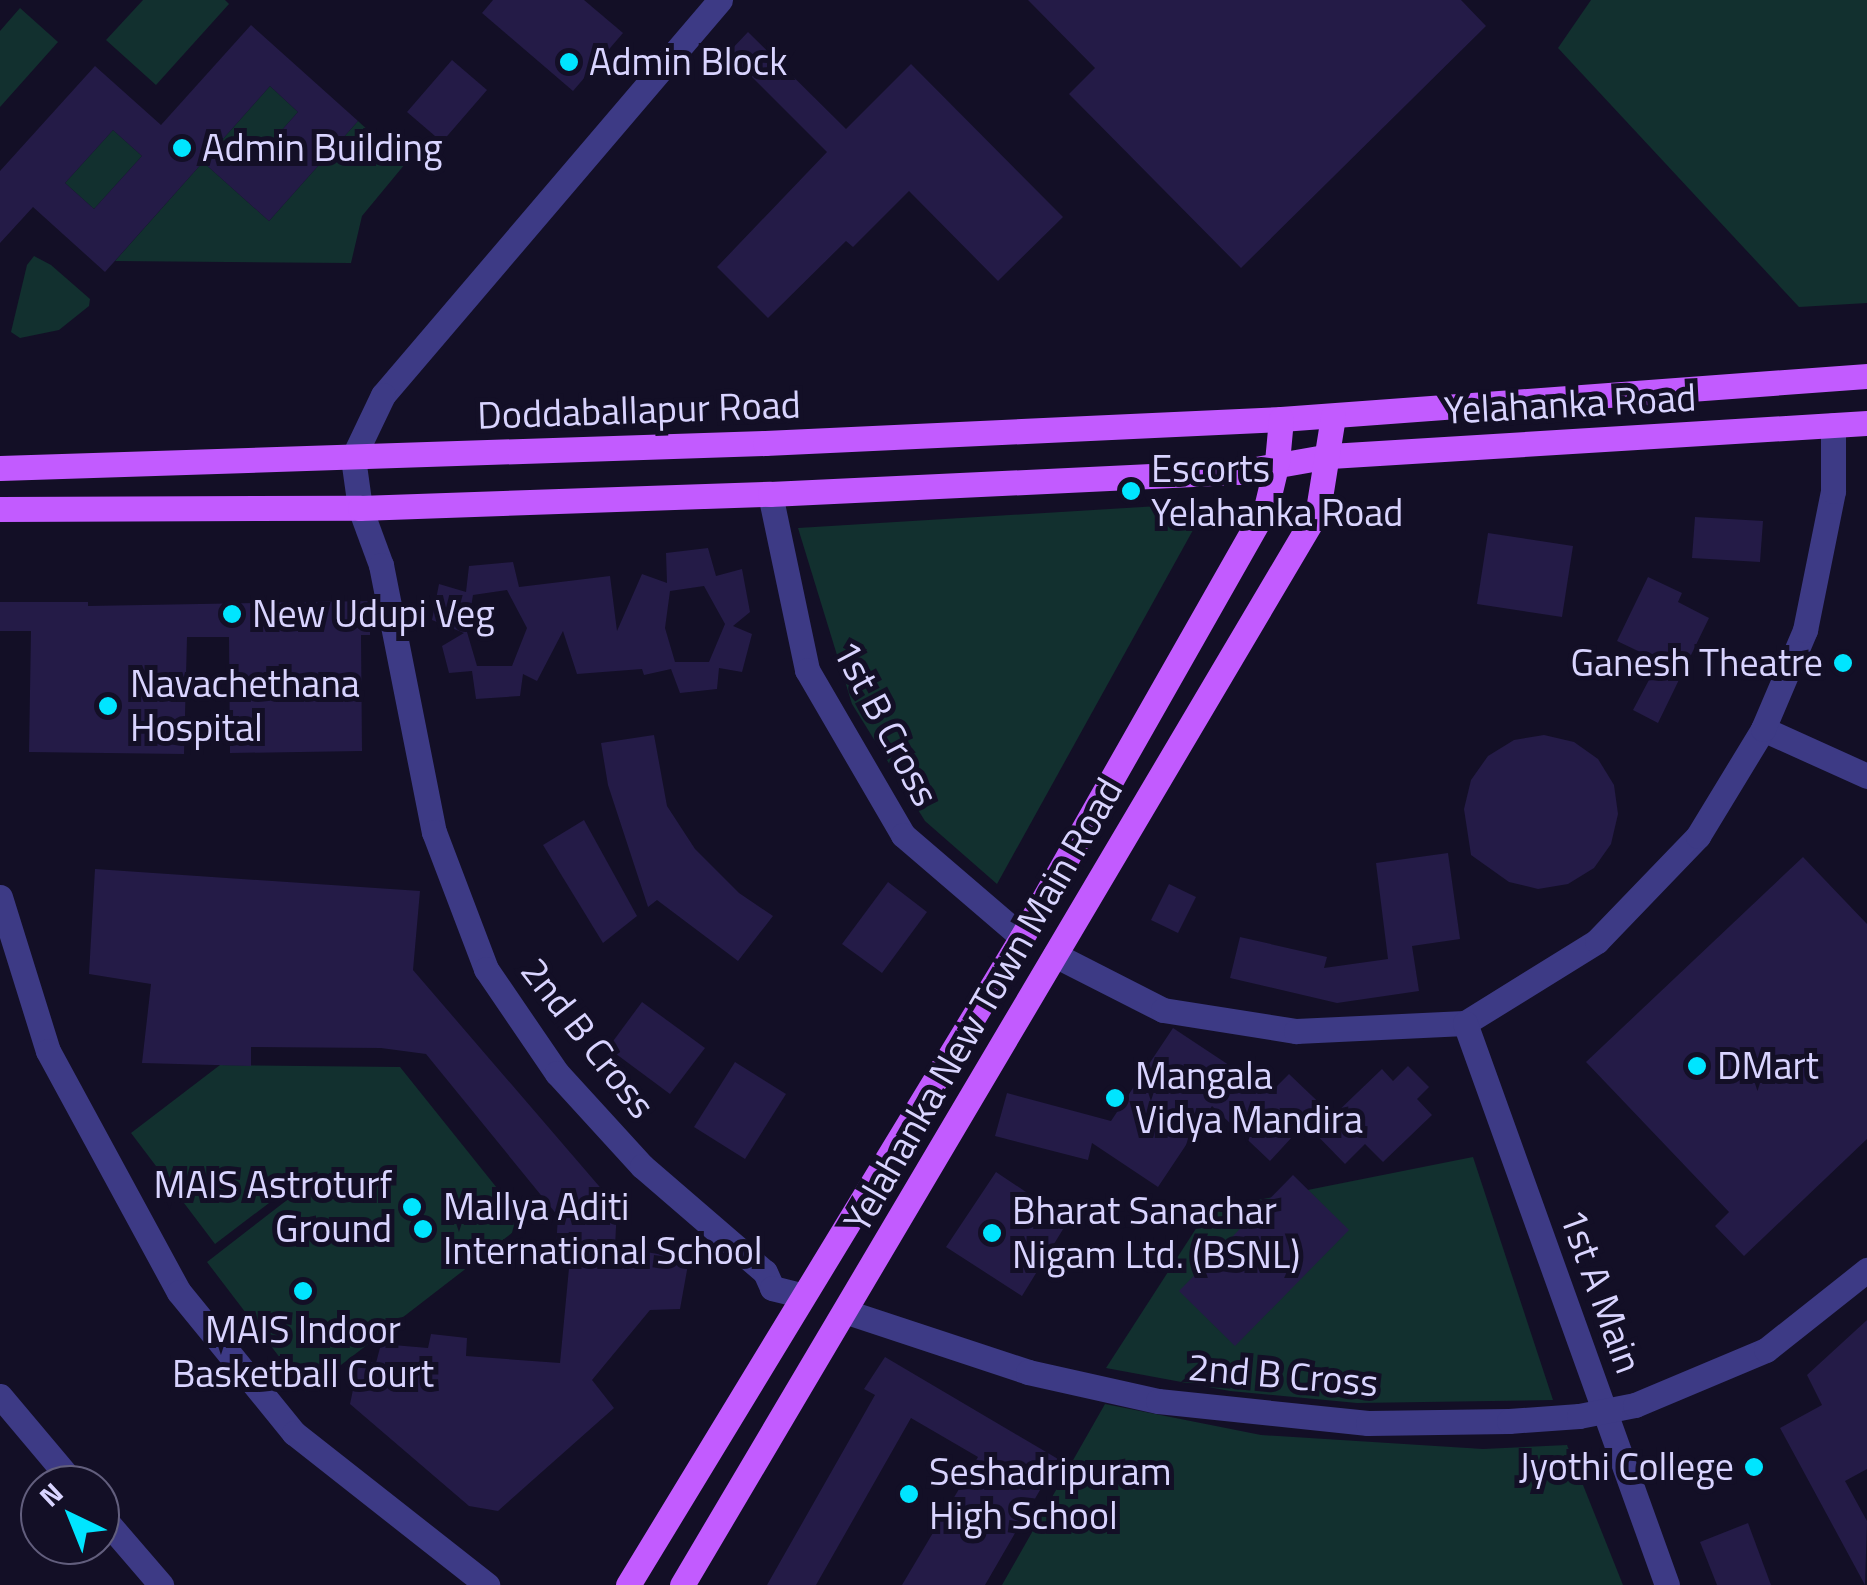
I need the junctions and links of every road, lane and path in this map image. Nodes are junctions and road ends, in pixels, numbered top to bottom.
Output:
1 (720, 0) edge
2 (1867, 376) edge
3 (1334, 416) junction
4 (1281, 419) junction
5 (1867, 424) edge
6 (1834, 425) junction
7 (1330, 456) junction
8 (353, 458) junction
9 (1277, 462) junction
10 (0, 468) edge
11 (770, 494) junction
12 (360, 508) junction
13 (0, 509) edge
14 (1763, 729) junction
15 (1867, 776) edge
16 (0, 897) edge
17 (1022, 937) junction
18 (1055, 955) junction
19 (1465, 1023) junction
20 (1867, 1270) edge
21 (803, 1296) junction
22 (847, 1312) junction
23 (0, 1396) edge
24 (1604, 1411) junction
25 (58, 1465) edge
26 (120, 1539) edge
27 (156, 1583) edge
28 (487, 1585) edge
29 (628, 1585) edge
30 (682, 1585) edge
31 (1667, 1585) edge

1 - 8 street
2 - 3 main road, Yelahanka Road
3 - 4 main road, Yelahanka Road
3 - 7 main road, Yelahanka New Town Main Road
4 - 8 main road, Doddaballapur Road
4 - 9 main road, Yelahanka New Town Main Road
5 - 6 main road, Yelahanka Road
6 - 7 main road, Yelahanka Road
6 - 14 street
7 - 9 main road, Yelahanka Road
7 - 18 main road, Yelahanka New Town Main Road
8 - 10 main road, Doddaballapur Road
8 - 12 street, 2nd B Cross
9 - 11 main road
9 - 17 main road, Yelahanka New Town Main Road
11 - 12 main road
11 - 17 street, 1st B Cross
12 - 13 main road
12 - 21 street, 2nd B Cross
14 - 15 street
14 - 19 street
16 - 28 street
17 - 21 main road, Yelahanka New Town Main Road
18 - 19 street
18 - 22 main road, Yelahanka New Town Main Road
19 - 24 street, 1st A Main
20 - 24 street, 2nd B Cross
21 - 29 main road, Yelahanka New Town Main Road
22 - 24 street, 2nd B Cross
22 - 30 main road, Yelahanka New Town Main Road
23 - 25 street
24 - 31 street, 1st A Main
26 - 27 street

